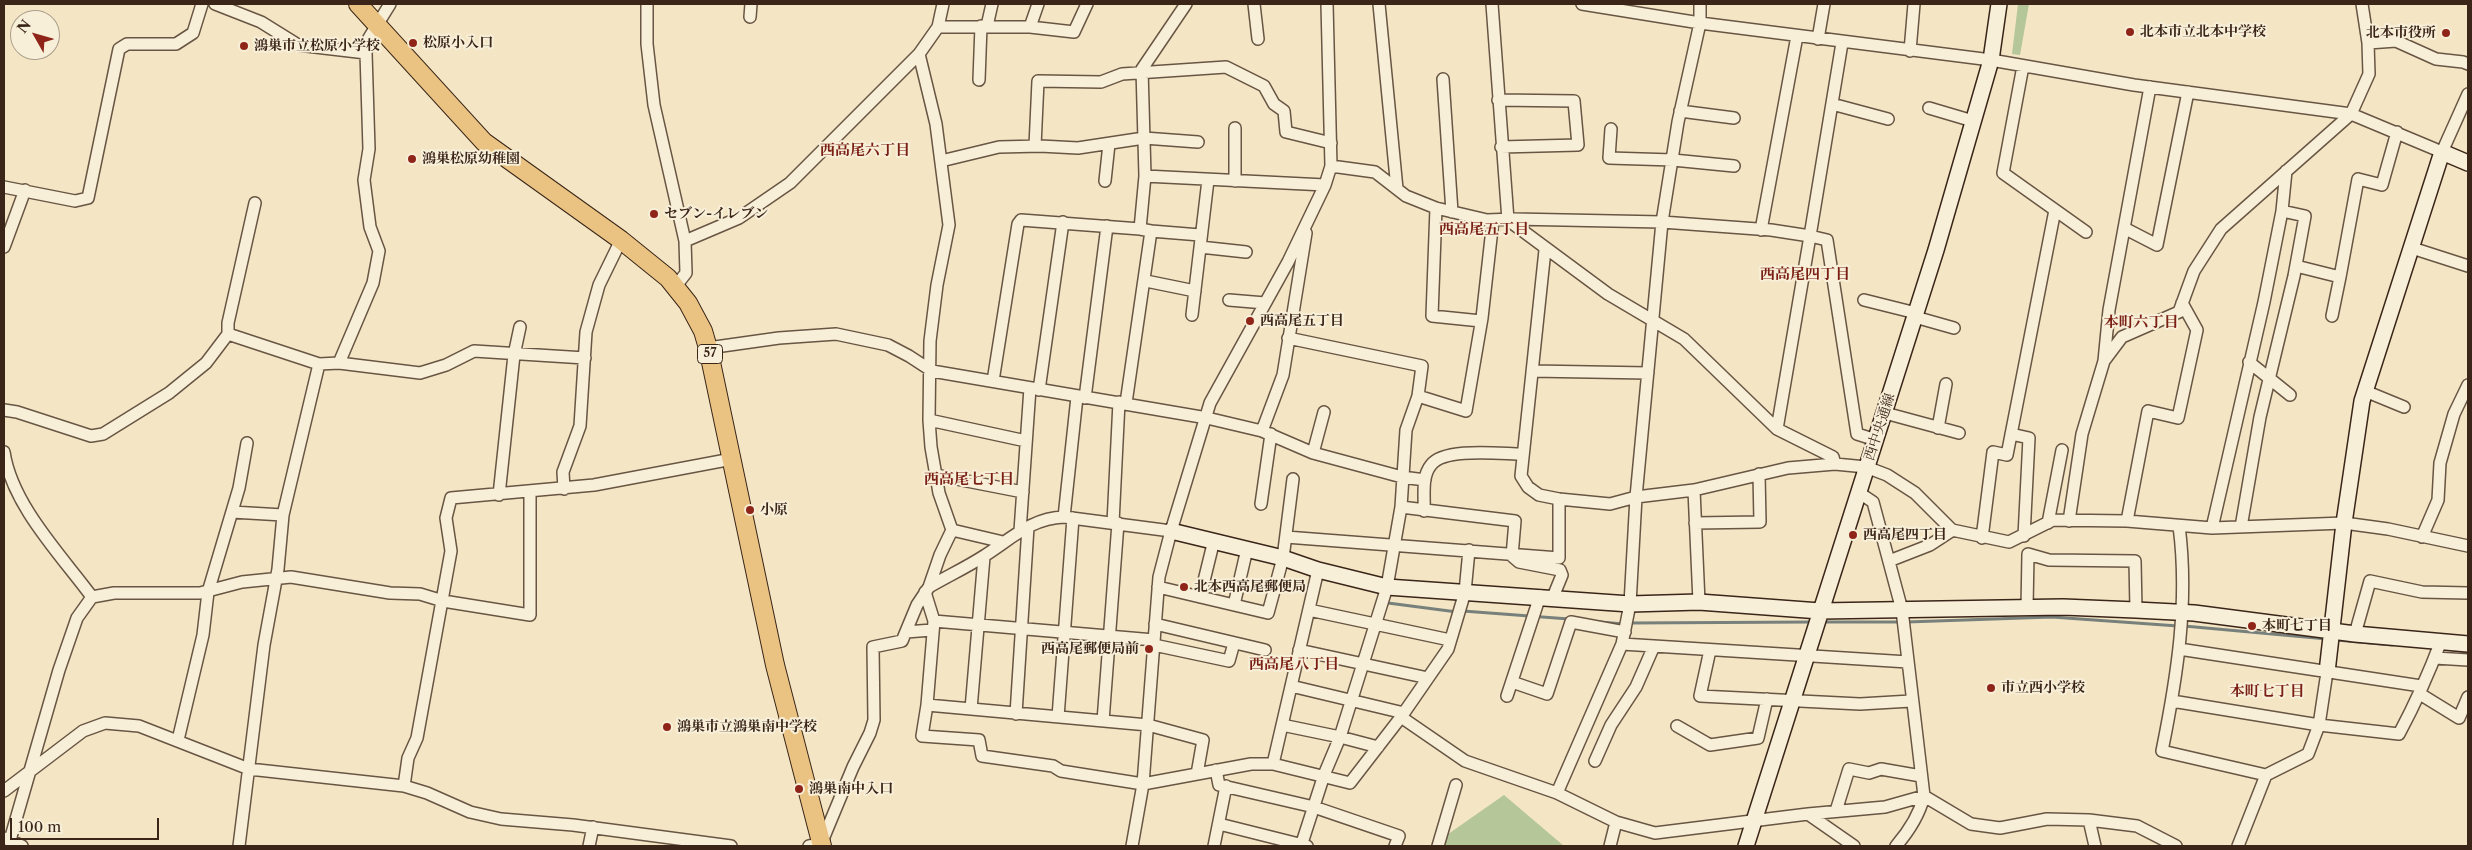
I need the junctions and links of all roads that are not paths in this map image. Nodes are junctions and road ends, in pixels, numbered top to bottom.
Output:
1 (202, 4) edge
2 (215, 4) edge
3 (359, 4) edge
4 (390, 4) edge
5 (647, 4) edge
6 (750, 4) edge
7 (943, 4) edge
8 (992, 4) edge
9 (1038, 4) edge
10 (1087, 4) edge
11 (1186, 4) edge
12 (1254, 4) edge
13 (1327, 4) edge
14 (1379, 4) edge
15 (1492, 4) edge
16 (1582, 4) edge
17 (1700, 4) edge
18 (1824, 4) edge
19 (1914, 4) edge
20 (1999, 4) edge
21 (2362, 4) edge
22 (1613, 6) edge
23 (750, 17) dead end
24 (1700, 23) junction
25 (376, 24) junction
26 (984, 26) junction
27 (938, 27) junction
28 (1030, 28) junction
29 (1798, 36) junction
30 (1258, 39) dead end
31 (1818, 39) junction
32 (1842, 42) junction
33 (2368, 43) junction
34 (1910, 50) junction
35 (366, 53) junction
36 (919, 54) junction
37 (1991, 60) junction
38 (2468, 64) edge
39 (2024, 66) junction
40 (1142, 73) junction
41 (1443, 79) dead end
42 (979, 80) dead end
43 (2150, 87) junction
44 (2188, 92) junction
45 (2468, 94) edge
46 (1498, 100) junction
47 (1832, 104) junction
48 (1929, 108) dead end
49 (1680, 111) junction
50 (2352, 114) junction
51 (1734, 118) dead end
52 (1888, 119) dead end
53 (1973, 121) junction
54 (1235, 128) dead end
55 (1611, 129) dead end
56 (2397, 132) junction
57 (1144, 138) junction
58 (1198, 142) dead end
59 (1330, 143) junction
60 (1109, 144) junction
61 (1035, 146) junction
62 (1501, 148) junction
63 (2442, 152) junction
64 (1673, 160) junction
65 (941, 161) junction
66 (2468, 163) edge
67 (1331, 166) junction
68 (1734, 166) dead end
69 (2286, 171) junction
70 (1146, 176) junction
71 (1208, 180) junction
72 (1105, 181) dead end
73 (1235, 181) junction
74 (1325, 185) junction
75 (4, 187) edge
76 (1397, 189) junction
77 (25, 190) junction
78 (255, 203) dead end
79 (1436, 208) junction
80 (2055, 210) junction
81 (2282, 211) junction
82 (1452, 212) junction
83 (1309, 219) junction
84 (1493, 220) junction
85 (1508, 220) junction
86 (1063, 222) junction
87 (1662, 222) junction
88 (1107, 226) junction
89 (2124, 228) junction
90 (1145, 230) junction
91 (1761, 230) junction
92 (2086, 232) dead end
93 (1810, 236) junction
94 (620, 240) junction
95 (685, 241) junction
96 (1200, 241) junction
97 (4, 246) edge
98 (2412, 248) junction
99 (1546, 250) junction
100 (1246, 252) dead end
101 (2296, 266) junction
102 (2468, 266) edge
103 (2340, 277) junction
104 (1146, 281) junction
105 (675, 287) junction
106 (1195, 290) junction
107 (1229, 300) dead end
108 (1864, 300) dead end
109 (1265, 303) junction
110 (2182, 303) junction
111 (1192, 315) dead end
112 (1915, 315) junction
113 (2332, 316) dead end
114 (1653, 319) junction
115 (1482, 321) junction
116 (520, 327) dead end
117 (1954, 328) dead end
118 (228, 334) junction
119 (1288, 338) junction
120 (708, 348) junction
121 (514, 355) junction
122 (585, 358) junction
123 (2104, 361) junction
124 (2249, 362) junction
125 (339, 363) junction
126 (319, 364) junction
127 (932, 371) junction
128 (1532, 371) junction
129 (1648, 373) junction
130 (2270, 379) junction
131 (993, 381) junction
132 (1946, 384) dead end
133 (2468, 385) edge
134 (1035, 389) junction
135 (2365, 392) junction
136 (2290, 395) dead end
137 (1418, 396) junction
138 (1081, 397) junction
139 (1123, 403) junction
140 (2404, 407) dead end
141 (4, 411) edge
142 (1324, 412) dead end
143 (1885, 413) junction
144 (1207, 418) junction
145 (929, 420) junction
146 (1938, 428) junction
147 (1777, 429) junction
148 (1267, 433) junction
149 (1959, 434) dead end
150 (2011, 434) junction
151 (1876, 440) junction
152 (1026, 441) junction
153 (247, 443) dead end
154 (2062, 450) dead end
155 (4, 452) edge
156 (1313, 453) junction
157 (1522, 454) junction
158 (732, 459) junction
159 (1835, 464) junction
160 (1866, 467) junction
161 (1759, 474) junction
162 (936, 475) junction
163 (1402, 477) junction
164 (1293, 479) dead end
165 (1425, 480) junction
166 (564, 488) junction
167 (1694, 490) junction
168 (530, 492) junction
169 (1023, 492) junction
170 (1858, 492) junction
171 (499, 495) junction
172 (1636, 497) junction
173 (1559, 499) junction
174 (1261, 504) dead end
175 (1402, 507) junction
176 (1424, 511) junction
177 (232, 512) junction
178 (283, 515) junction
179 (1068, 518) junction
180 (2069, 521) junction
181 (2127, 521) junction
182 (1115, 523) junction
183 (1695, 523) junction
184 (2048, 523) junction
185 (2344, 523) junction
186 (2179, 526) junction
187 (2241, 527) junction
188 (2212, 528) junction
189 (1024, 529) junction
190 (952, 530) junction
191 (1954, 530) junction
192 (1171, 531) junction
193 (2024, 536) junction
194 (1286, 537) junction
195 (2422, 537) junction
196 (1982, 538) junction
197 (1214, 540) junction
198 (1003, 542) junction
199 (1395, 544) junction
200 (2468, 546) edge
201 (1247, 549) junction
202 (1469, 550) junction
203 (1512, 554) junction
204 (984, 557) junction
205 (1283, 558) junction
206 (1889, 561) junction
207 (1318, 570) junction
208 (275, 579) junction
209 (1158, 587) junction
210 (1386, 587) junction
211 (927, 589) junction
212 (208, 592) junction
213 (1465, 592) junction
214 (2468, 593) edge
215 (1546, 596) junction
216 (92, 597) junction
217 (1200, 597) junction
218 (443, 601) junction
219 (1699, 602) junction
220 (1630, 604) junction
221 (1234, 605) junction
222 (2028, 608) junction
223 (1309, 610) junction
224 (1902, 610) junction
225 (2136, 610) junction
226 (1820, 611) junction
227 (2183, 614) junction
228 (1155, 624) junction
229 (932, 625) junction
230 (1374, 625) junction
231 (977, 626) junction
232 (1021, 630) junction
233 (2331, 630) junction
234 (906, 632) junction
235 (1624, 632) junction
236 (1064, 634) junction
237 (2355, 634) junction
238 (1108, 638) junction
239 (1450, 640) junction
240 (2441, 641) junction
241 (1154, 643) junction
242 (1234, 643) junction
243 (1622, 644) junction
244 (2468, 644) edge
245 (1654, 646) junction
246 (2178, 649) junction
247 (1265, 650) dead end
248 (1300, 650) junction
249 (1710, 650) junction
250 (1806, 657) junction
251 (2435, 658) junction
252 (2468, 660) edge
253 (1363, 662) junction
254 (1908, 662) junction
255 (2327, 672) junction
256 (1428, 678) junction
257 (1512, 682) junction
258 (1291, 686) junction
259 (2421, 690) junction
260 (1507, 696) dead end
261 (2468, 697) edge
262 (1767, 699) junction
263 (1351, 700) junction
264 (1792, 700) junction
265 (1911, 701) junction
266 (2172, 701) junction
267 (927, 705) junction
268 (971, 709) junction
269 (1016, 714) junction
270 (1403, 715) junction
271 (1058, 718) junction
272 (1103, 721) junction
273 (1148, 725) junction
274 (1282, 725) junction
275 (2319, 725) junction
276 (1677, 726) dead end
277 (1340, 737) junction
278 (178, 740) junction
279 (1378, 748) junction
280 (1595, 761) dead end
281 (1273, 764) junction
282 (249, 769) junction
283 (1216, 770) junction
284 (31, 772) junction
285 (1198, 774) junction
286 (1324, 775) junction
287 (2266, 775) junction
288 (1921, 776) junction
289 (1143, 784) junction
290 (1456, 785) dead end
291 (404, 786) junction
292 (1226, 786) junction
293 (4, 790) edge
294 (1556, 793) junction
295 (1924, 796) junction
296 (1314, 807) junction
297 (1836, 811) junction
298 (1808, 814) junction
299 (1754, 820) junction
300 (2089, 820) junction
301 (1616, 822) junction
302 (1219, 824) junction
303 (593, 827) junction
304 (7, 839) edge
305 (1304, 845) edge
306 (22, 846) edge
307 (239, 846) edge
308 (590, 846) edge
309 (731, 846) edge
310 (817, 846) edge
311 (1132, 846) edge
312 (1214, 846) edge
313 (1395, 846) edge
314 (1438, 846) edge
315 (1610, 846) edge
316 (1746, 846) edge
317 (1854, 846) edge
318 (1896, 846) edge
319 (2095, 846) edge
320 (2176, 846) edge
321 (2238, 846) edge

1 - 77 street
2 - 35 street
3 - 25 main road, 57
4 - 25 street
5 - 95 street
6 - 23 street
7 - 27 street
8 - 26 street
9 - 28 street
10 - 28 street
11 - 40 street
12 - 30 street
13 - 59 street
14 - 76 street
15 - 46 street
16 - 22 street
17 - 24 street
18 - 31 street
19 - 34 street
20 - 37 street, 西中央通線
21 - 33 street
22 - 24 street
24 - 29 street
24 - 49 street
25 - 35 street
25 - 94 main road, 57
26 - 27 street
26 - 28 street
26 - 42 street
27 - 36 street
29 - 31 street
29 - 91 street
31 - 32 street
32 - 34 street
32 - 47 street
33 - 38 street
33 - 50 street
34 - 37 street
35 - 125 street
36 - 65 street
36 - 95 street
37 - 39 street
37 - 53 street, 西中央通線
39 - 43 street
39 - 80 street
40 - 57 street
40 - 59 street
40 - 61 street
41 - 82 street
43 - 44 street
43 - 89 street
44 - 50 street
44 - 89 street
45 - 63 street
46 - 62 street
46 - 62 street
47 - 52 street
47 - 93 street
48 - 53 street
49 - 51 street
49 - 64 street
50 - 56 street
50 - 69 street
53 - 112 street, 西中央通線
54 - 73 street
55 - 64 street
56 - 63 street
56 - 103 street
57 - 58 street
57 - 60 street
57 - 70 street
59 - 67 street
60 - 61 street
60 - 72 street
61 - 65 street
62 - 85 street
63 - 66 street
63 - 98 street
64 - 68 street
64 - 87 street
65 - 127 street
67 - 74 street
67 - 76 street
69 - 81 street
69 - 110 street
70 - 71 street
70 - 90 street
71 - 73 street
71 - 96 street
73 - 74 street
74 - 83 street
75 - 77 street
76 - 79 street
77 - 97 street
78 - 118 street
79 - 82 street
79 - 115 street
80 - 92 street
80 - 150 street
81 - 101 street
81 - 124 street
82 - 84 street
83 - 109 street
83 - 119 street
84 - 85 street
84 - 115 street
85 - 87 street
85 - 99 street
86 - 88 street
86 - 131 street
86 - 134 street
87 - 91 street
87 - 114 street
88 - 90 street
88 - 138 street
89 - 123 street
90 - 96 street
90 - 104 street
91 - 93 street
93 - 147 street
93 - 151 street
94 - 105 main road, 57
94 - 122 street
95 - 105 street
96 - 100 street
96 - 106 street
98 - 102 street
98 - 135 street
99 - 114 street
99 - 128 street
101 - 103 street
101 - 130 street
103 - 113 street
104 - 106 street
104 - 139 street
105 - 120 main road, 57
106 - 111 street
107 - 109 street
108 - 112 street
109 - 144 street
110 - 123 street
110 - 181 street
112 - 117 street
112 - 143 street, 西中央通線
114 - 129 street
114 - 147 street
115 - 137 street
116 - 121 street
118 - 126 street
118 - 141 street
119 - 137 street
119 - 148 street
120 - 127 street
120 - 158 main road, 57
121 - 122 street
121 - 125 street
121 - 171 street
122 - 166 street
123 - 180 street
124 - 130 street
124 - 188 street
125 - 126 street
126 - 178 street
127 - 131 street
127 - 145 street
128 - 129 street
128 - 157 street
129 - 172 street
130 - 136 street
130 - 187 street
131 - 134 street
132 - 146 street
133 - 195 street
134 - 138 street
134 - 152 street
135 - 140 street
135 - 185 street
137 - 163 street
138 - 139 street
138 - 179 street
139 - 144 street
139 - 182 street
142 - 156 street
143 - 146 street
143 - 151 street, 西中央通線
144 - 148 street
144 - 192 street
145 - 152 street
145 - 162 street
146 - 149 street
147 - 159 street
148 - 156 street
148 - 174 street
150 - 193 street
150 - 196 street
151 - 160 street, 西中央通線
152 - 169 street
153 - 177 street
154 - 184 street
155 - 216 street
156 - 163 street
157 - 165 street
157 - 173 street
158 - 166 street
158 - 310 main road, 57
159 - 160 street
159 - 161 street
160 - 170 street, 西中央通線
160 - 191 street
161 - 167 street
161 - 183 street
162 - 169 street
162 - 190 street
163 - 165 street
163 - 175 street
164 - 194 street
165 - 176 street
166 - 168 street
167 - 172 street
167 - 183 street
168 - 171 street
168 - 218 street
169 - 189 street
170 - 206 street
170 - 226 street, 西中央通線
171 - 218 street
172 - 173 street
172 - 220 street
173 - 203 street
175 - 176 street
175 - 199 street
176 - 203 street
177 - 178 street
177 - 212 street
178 - 208 street
179 - 182 street
179 - 189 street
179 - 236 street
180 - 181 street
180 - 184 street
181 - 186 street
182 - 192 street
182 - 238 street
183 - 219 street
184 - 193 street
185 - 187 street
185 - 195 street
185 - 233 street
186 - 188 street
186 - 227 street
187 - 188 street
189 - 198 street
189 - 232 street
190 - 198 street
190 - 211 street
191 - 196 street
191 - 206 street
192 - 197 street
192 - 209 street
193 - 196 street
194 - 199 street
194 - 205 street
195 - 200 street
197 - 201 street
197 - 217 street
198 - 204 street
199 - 202 street
199 - 210 street
201 - 205 street
201 - 221 street
202 - 203 street
202 - 213 street
203 - 215 street
204 - 211 street
204 - 231 street
205 - 207 street
205 - 221 street
206 - 224 street
207 - 210 street
207 - 223 street
208 - 212 street
208 - 218 street
208 - 282 street
209 - 217 street
209 - 228 street
210 - 213 street
210 - 230 street
211 - 229 street
211 - 234 street
212 - 216 street
212 - 278 street
213 - 215 street
213 - 239 street
214 - 237 street
215 - 220 street
215 - 257 street
216 - 284 street
217 - 221 street
218 - 291 street
219 - 220 street
219 - 226 street
220 - 235 street
222 - 224 street
222 - 225 street
222 - 225 street
223 - 230 street
223 - 248 street
224 - 226 street
224 - 254 street
225 - 227 street
226 - 250 street, 西中央通線
227 - 233 street
227 - 246 street
228 - 241 street
228 - 242 street
229 - 231 street
229 - 234 street
229 - 267 street
230 - 239 street
230 - 253 street
231 - 232 street
231 - 268 street
232 - 236 street
232 - 269 street
233 - 237 street
233 - 255 street
234 - 310 street
235 - 243 street
235 - 257 street
236 - 238 street
236 - 271 street
237 - 240 street
238 - 241 street
238 - 272 street
239 - 256 street
240 - 244 street
240 - 251 street
241 - 242 street
241 - 273 street
242 - 247 street
243 - 245 street
243 - 294 street
245 - 249 street
245 - 280 street
246 - 255 street
246 - 266 street
248 - 253 street
248 - 258 street
249 - 250 street
249 - 262 street
250 - 254 street
250 - 264 street, 西中央通線
251 - 252 street
251 - 259 street
253 - 256 street
253 - 263 street
254 - 265 street
255 - 259 street
255 - 275 street
256 - 270 street
257 - 260 street
258 - 263 street
258 - 274 street
259 - 261 street
259 - 275 street
262 - 264 street
262 - 276 street
263 - 270 street
263 - 277 street
264 - 265 street
264 - 299 street, 西中央通線
265 - 288 street
266 - 275 street
266 - 287 street
267 - 268 street
267 - 289 street
268 - 269 street
269 - 271 street
270 - 279 street
270 - 294 street
271 - 272 street
272 - 273 street
273 - 285 street
273 - 289 street
274 - 277 street
274 - 281 street
275 - 287 street
277 - 279 street
277 - 286 street
278 - 282 street
278 - 284 street
279 - 286 street
281 - 283 street
281 - 286 street
282 - 291 street
282 - 307 street
283 - 285 street
283 - 292 street
284 - 293 street
284 - 304 street
285 - 289 street
286 - 296 street
287 - 321 street
288 - 295 street
288 - 297 street
289 - 311 street
290 - 314 street
291 - 303 street
292 - 296 street
292 - 302 street
294 - 301 street
295 - 297 street
295 - 300 street
295 - 318 street
296 - 305 street
296 - 313 street
297 - 298 street
298 - 299 street
298 - 317 street
299 - 301 street
299 - 316 street, 西中央通線
300 - 319 street
300 - 320 street
301 - 315 street
302 - 305 street
302 - 312 street
303 - 308 street
303 - 309 street
304 - 306 street

